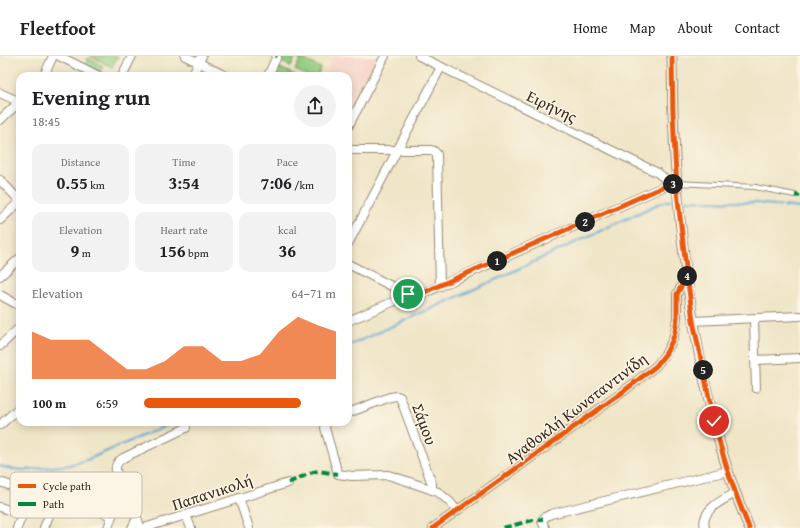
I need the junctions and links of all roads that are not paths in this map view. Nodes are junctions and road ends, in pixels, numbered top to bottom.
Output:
1 (53, 56) edge
2 (59, 56) edge
3 (132, 56) edge
4 (185, 56) edge
5 (278, 56) edge
6 (385, 56) edge
7 (420, 56) edge
8 (672, 56) edge
9 (200, 59) edge
10 (441, 67) junction
11 (46, 72) edge
12 (91, 72) edge
13 (124, 72) edge
14 (194, 72) edge
15 (220, 72) edge
16 (270, 72) edge
17 (0, 93) edge
18 (16, 101) edge
19 (16, 104) edge
20 (352, 119) edge
21 (0, 120) edge
22 (352, 150) edge
23 (397, 150) junction
24 (0, 180) edge
25 (673, 184) junction
26 (794, 195) dead end
27 (16, 197) edge
28 (16, 205) edge
29 (0, 220) edge
30 (352, 236) edge
31 (16, 262) edge
32 (352, 266) edge
33 (0, 276) edge
34 (687, 276) junction
35 (440, 286) junction
36 (405, 293) junction
37 (0, 296) edge
38 (16, 304) edge
39 (800, 316) edge
40 (352, 319) edge
41 (754, 319) junction
42 (693, 321) junction
43 (16, 331) edge
44 (0, 346) edge
45 (800, 358) edge
46 (756, 360) junction
47 (756, 388) dead end
48 (16, 411) edge
49 (352, 412) edge
50 (0, 425) edge
51 (325, 426) edge
52 (186, 428) dead end
53 (728, 471) junction
54 (116, 472) edge
55 (0, 482) edge
56 (288, 482) dead end
57 (10, 486) edge
58 (432, 490) junction
59 (736, 493) junction
60 (239, 498) junction
61 (0, 508) edge
62 (10, 511) edge
63 (457, 511) junction
64 (186, 515) junction
65 (21, 518) edge
66 (48, 518) edge
67 (111, 518) edge
68 (138, 520) joint
69 (17, 528) edge
70 (44, 528) edge
71 (108, 528) edge
72 (132, 528) edge
73 (143, 528) edge
74 (191, 528) edge
75 (249, 528) edge
76 (433, 528) edge
77 (545, 528) edge
78 (705, 528) edge
79 (749, 528) edge

1 - 11 street
2 - 12 street
3 - 13 street
4 - 9 street
5 - 16 street
6 - 20 street
7 - 10 street, Ειρήνης
8 - 25 street
9 - 14 street
9 - 15 street
10 - 23 street
10 - 25 street, Ειρήνης
17 - 18 street
19 - 21 street
22 - 23 street
23 - 30 street
23 - 35 street
24 - 27 street
25 - 26 lane
25 - 34 street
25 - 35 street
28 - 29 street
31 - 33 street
32 - 36 street
34 - 42 street
34 - 63 street, Αγαθοκλή Κωνσταντινίδη
35 - 36 street
36 - 40 street
37 - 38 street
39 - 41 street
41 - 42 street
41 - 46 street
42 - 53 street
43 - 44 street
45 - 46 street
46 - 47 street
48 - 50 street
49 - 58 street, Σάμου
51 - 58 street
52 - 54 street
53 - 59 street
53 - 77 street
55 - 57 street
56 - 60 street, Παπανικολή
58 - 63 street
59 - 78 street
59 - 79 street
60 - 64 street, Παπανικολή
60 - 75 street
61 - 62 street
63 - 76 street, Αγαθοκλή Κωνσταντινίδη
64 - 73 street, Παπανικολή
64 - 74 street
65 - 69 street
66 - 70 street
67 - 71 street
68 - 72 street
68 - 73 street

